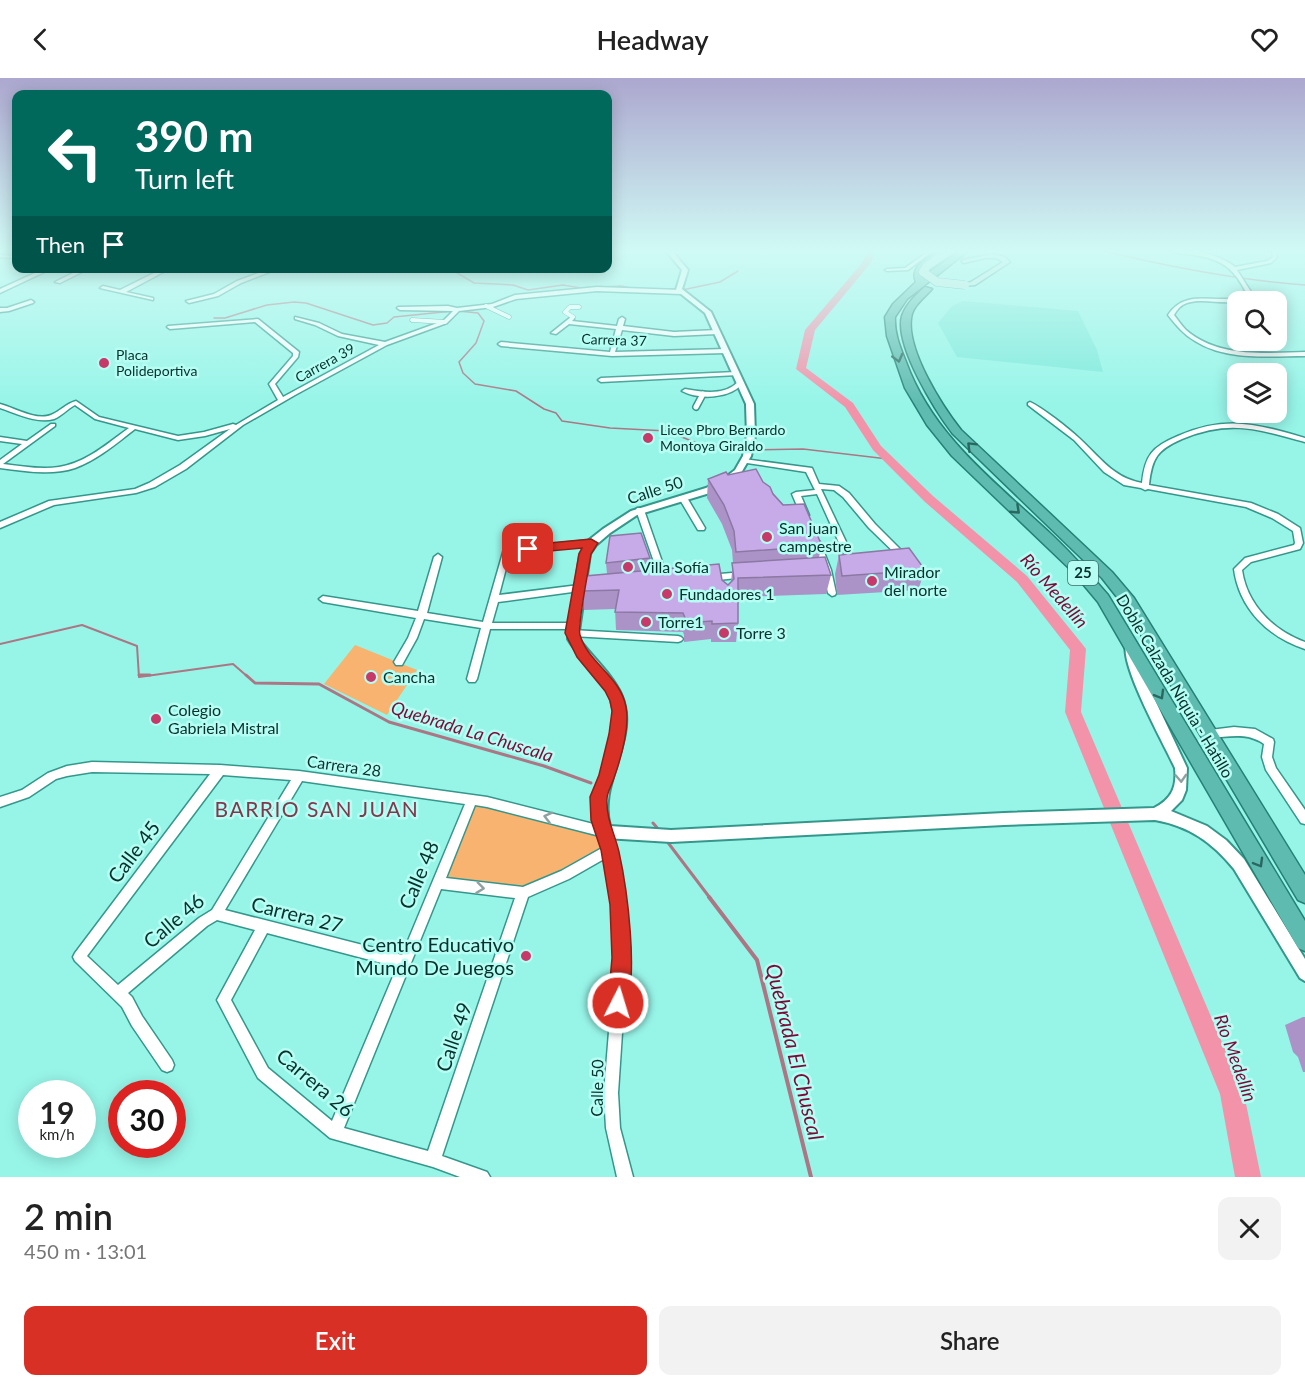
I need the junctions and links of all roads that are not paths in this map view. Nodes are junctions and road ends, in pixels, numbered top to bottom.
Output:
1 (31, 302) dead end
2 (498, 302) edge
3 (695, 302) edge
4 (899, 302) edge
5 (915, 302) edge
6 (1182, 302) edge
7 (486, 306) junction
8 (579, 307) dead end
9 (400, 308) dead end
10 (0, 310) edge
11 (458, 310) junction
12 (509, 317) dead end
13 (297, 318) dead end
14 (622, 319) dead end
15 (412, 320) dead end
16 (571, 320) junction
17 (445, 322) junction
18 (170, 327) dead end
19 (620, 329) junction
20 (717, 332) junction
21 (554, 333) dead end
22 (385, 344) junction
23 (501, 344) dead end
24 (726, 351) junction
25 (612, 354) junction
26 (1305, 354) edge
27 (738, 378) junction
28 (601, 380) dead end
29 (685, 391) dead end
30 (703, 394) junction
31 (282, 401) junction
32 (1030, 404) dead end
33 (0, 406) edge
34 (696, 407) dead end
35 (241, 424) junction
36 (53, 425) dead end
37 (135, 427) junction
38 (0, 440) edge
39 (1305, 440) edge
40 (28, 443) junction
41 (747, 461) junction
42 (0, 465) edge
43 (1145, 488) junction
44 (817, 489) junction
45 (683, 498) junction
46 (640, 510) junction
47 (0, 525) edge
48 (809, 527) edge
49 (701, 528) dead end
50 (814, 537) edge
51 (591, 543) junction
52 (438, 557) dead end
53 (899, 564) edge
54 (865, 567) edge
55 (840, 569) junction
56 (816, 571) edge
57 (758, 574) edge
58 (723, 576) junction
59 (700, 578) edge
60 (677, 580) edge
61 (665, 581) junction
62 (654, 582) edge
63 (598, 587) edge
64 (724, 587) edge
65 (579, 588) junction
66 (832, 592) dead end
67 (323, 599) dead end
68 (494, 599) junction
69 (421, 615) junction
70 (487, 626) junction
71 (573, 630) junction
72 (678, 639) dead end
73 (1129, 642) junction
74 (1305, 646) edge
75 (399, 662) dead end
76 (472, 679) dead end
77 (1210, 734) junction
78 (220, 770) junction
79 (299, 776) junction
80 (472, 800) junction
81 (0, 802) edge
82 (1155, 814) junction
83 (1305, 819) edge
84 (605, 832) junction
85 (610, 850) junction
86 (437, 883) junction
87 (523, 893) junction
88 (1305, 893) edge
89 (216, 914) junction
90 (263, 928) junction
91 (1305, 941) edge
92 (403, 962) junction
93 (1305, 973) edge
94 (118, 993) junction
95 (167, 1065) dead end
96 (335, 1133) junction
97 (433, 1160) junction
98 (482, 1177) edge
99 (625, 1177) edge

1 - 10 street
2 - 7 street
3 - 20 street
4 -> 73 highway, Doble Calzada Niquia - Hatillo / 25
77 -> 5 highway, Doble Calzada Niquia - Hatillo / 25
6 - 26 street
7 - 11 street
7 - 12 street
8 - 16 street
9 - 11 street
11 - 17 street, Carrera 39
13 - 22 street
14 - 19 street
15 - 17 street
16 - 19 street
16 - 21 street
17 - 22 street, Carrera 39
18 - 31 street
19 - 20 street
19 - 25 street
20 - 24 street
22 - 31 street, Carrera 39
23 - 25 street, Carrera 37
24 - 25 street, Carrera 37
24 - 27 street
27 - 28 street
27 - 30 street
27 - 41 street
29 - 30 street
30 - 34 street
31 - 35 street, Carrera 39
32 - 43 street
33 - 37 street
35 - 37 street
35 - 47 street, Carrera 39
36 - 40 street
37 - 42 street
38 - 40 street
39 - 43 street
40 - 42 street
41 - 44 street
41 - 45 street, Calle 50
43 - 74 street
44 - 48 street
44 - 53 street
44 - 55 street
45 - 46 street, Calle 50
45 - 49 street
46 - 51 street, Calle 50
46 - 61 street
50 - 55 street
51 - 65 street
51 - 68 street
52 - 69 street
54 - 55 street
55 - 56 street
55 - 66 street
57 - 58 street
58 - 59 street
58 - 64 street
60 - 61 street
61 - 62 street
63 - 65 street
65 - 68 street
65 - 71 street
67 - 69 street
68 - 70 street
69 - 70 street
69 - 75 street
70 - 71 street
70 - 76 street
71 - 72 street
71 - 84 street, Calle 50
73 -> 82 street
73 -> 91 highway, Doble Calzada Niquia - Hatillo / 25
77 - 83 street
77 - 88 highway, Doble Calzada Niquia - Hatillo / 25
78 - 79 street, Carrera 28
78 - 81 street, Carrera 28
78 - 94 street, Calle 45
79 - 80 street, Carrera 28
79 - 89 street, Calle 46
84 -> 80 street, Carrera 28
80 - 86 street, Calle 48
82 - 84 street
82 - 93 street
84 - 85 street, Calle 50
85 - 87 street
85 - 99 street, Calle 50
86 -> 87 street
86 - 92 street, Calle 48
87 - 97 street, Calle 49
89 - 90 street, Carrera 27
89 - 94 street, Calle 46
90 - 92 street, Carrera 27
90 - 96 street, Carrera 26
92 - 96 street, Calle 48
94 - 95 street
96 - 97 street, Carrera 26
97 - 98 street, Carrera 26

